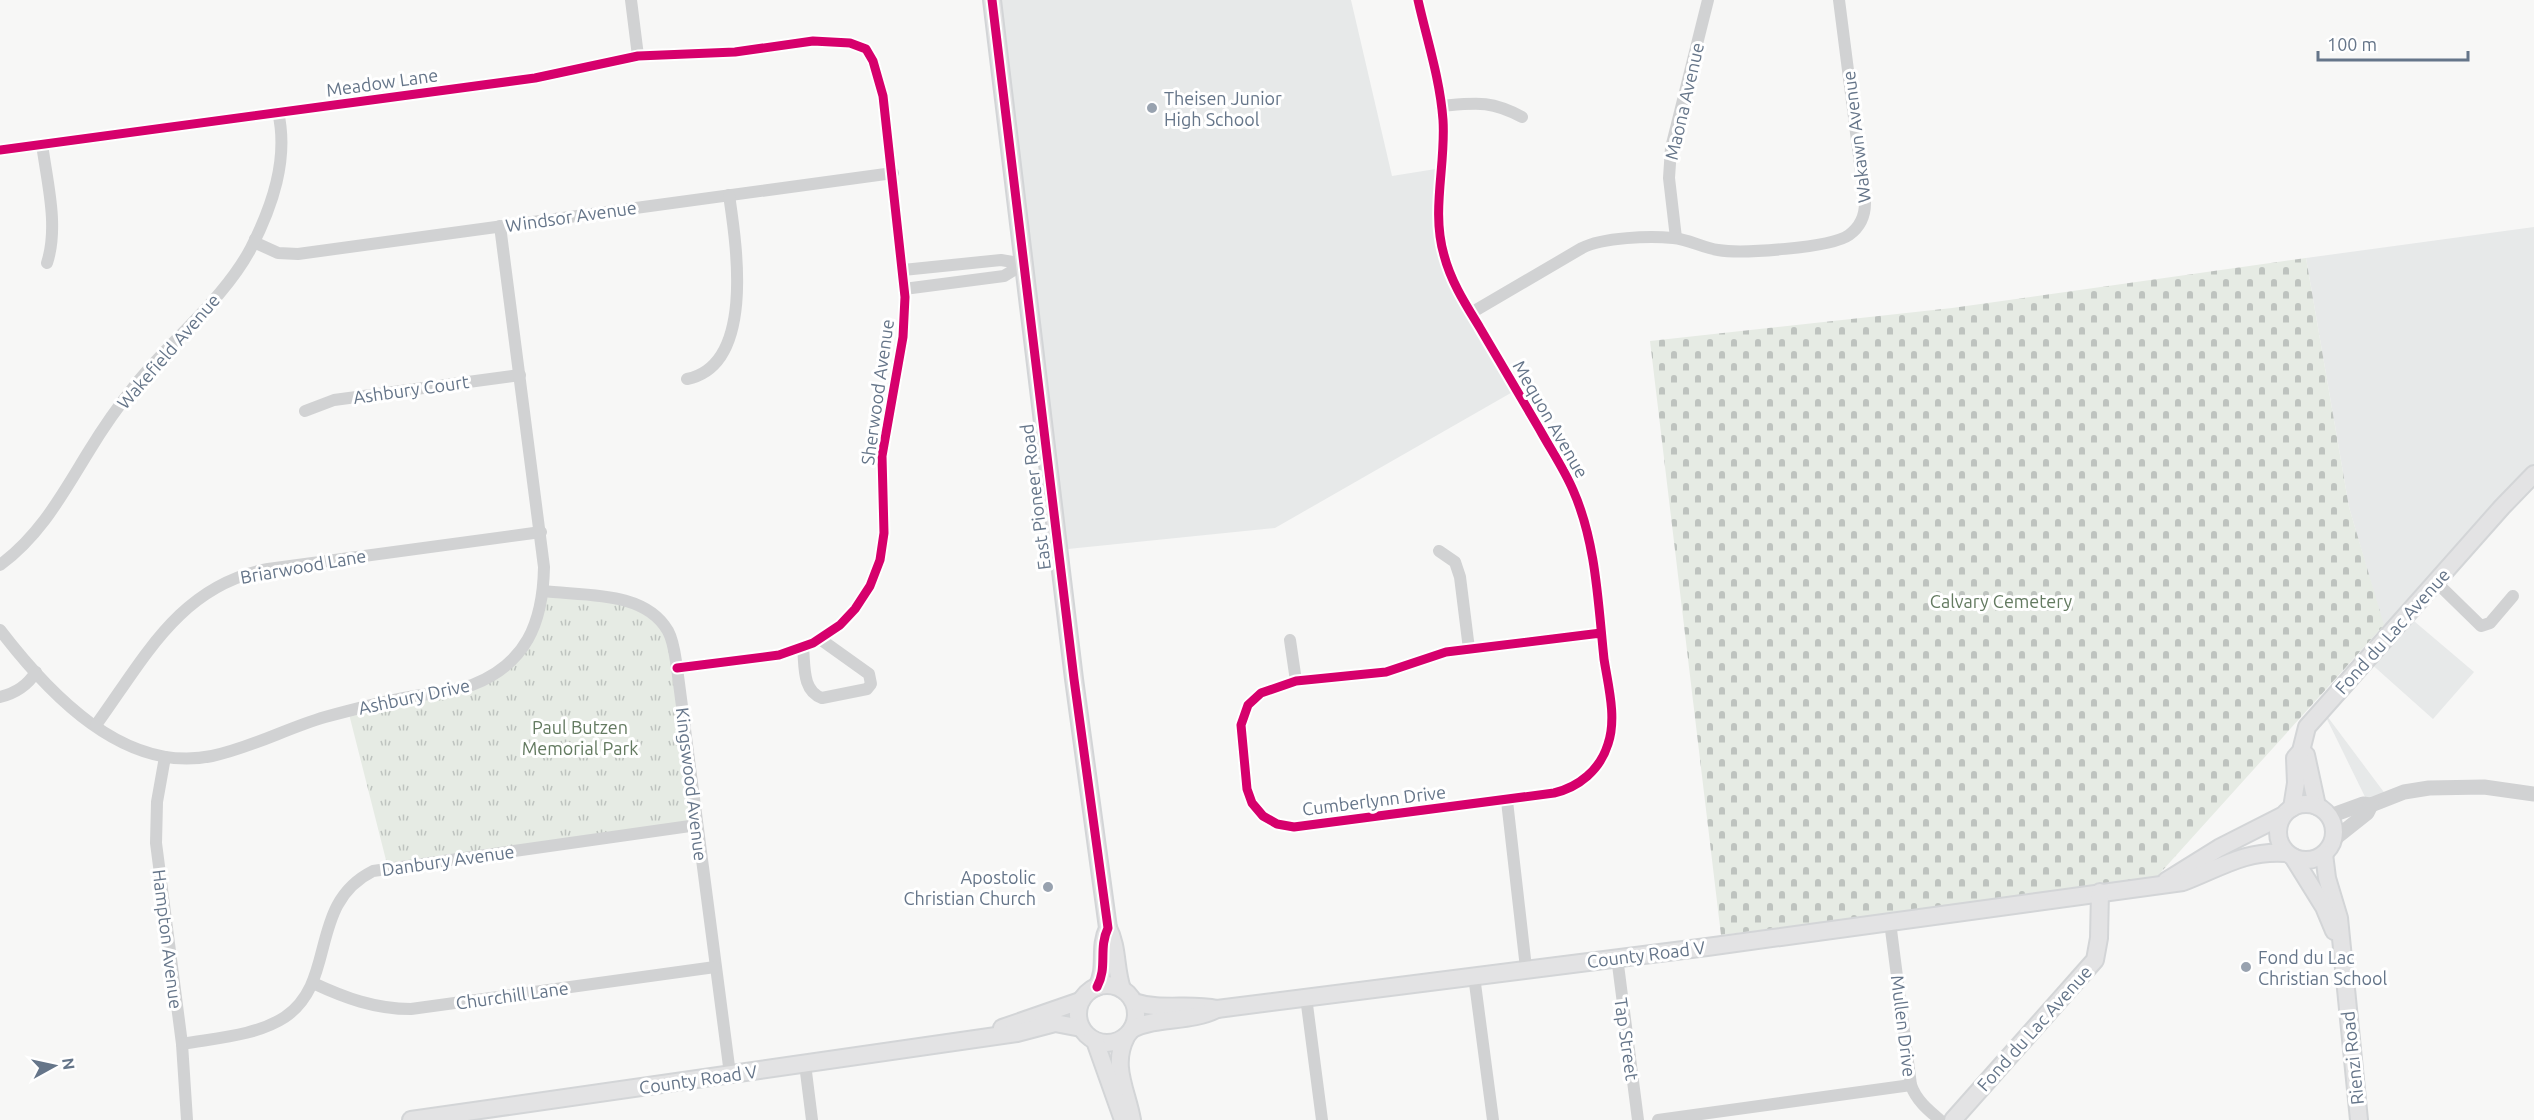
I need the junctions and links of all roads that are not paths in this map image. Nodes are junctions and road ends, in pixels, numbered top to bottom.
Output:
1 (631, 0) edge
2 (992, 0) edge
3 (1418, 0) edge
4 (1707, 0) edge
5 (1839, 0) edge
6 (767, 47) joint
7 (638, 56) junction
8 (1441, 106) junction
9 (278, 112) junction
10 (1522, 117) dead end
11 (42, 144) junction
12 (0, 150) edge
13 (893, 172) junction
14 (729, 195) junction
15 (500, 226) junction
16 (1676, 238) junction
17 (255, 239) junction
18 (47, 263) dead end
19 (1024, 264) junction
20 (903, 270) junction
21 (904, 289) junction
22 (1471, 313) junction
23 (520, 375) junction
24 (687, 379) dead end
25 (305, 411) dead end
26 (2534, 474) edge
27 (541, 532) junction
28 (1439, 551) dead end
29 (0, 565) edge
30 (2436, 582) junction
31 (543, 591) junction
32 (2512, 596) dead end
33 (0, 630) edge
34 (1601, 633) junction
35 (820, 639) junction
36 (1290, 640) dead end
37 (803, 648) junction
38 (1469, 649) junction
39 (677, 668) junction
40 (36, 672) junction
41 (1296, 681) junction
42 (0, 697) edge
43 (96, 725) junction
44 (2301, 751) junction
45 (165, 758) junction
46 (2534, 794) edge
47 (1507, 801) junction
48 (2371, 805) junction
49 (2323, 811) junction
50 (2287, 812) junction
51 (697, 825) junction
52 (2329, 847) junction
53 (2289, 855) junction
54 (2163, 883) junction
55 (2100, 892) junction
56 (1890, 922) junction
57 (1108, 928) junction
58 (2340, 943) junction
59 (1617, 957) junction
60 (715, 967) junction
61 (1526, 968) junction
62 (1474, 976) junction
63 (313, 983) junction
64 (1097, 987) junction
65 (1122, 989) junction
66 (1306, 997) junction
67 (1080, 1001) junction
68 (1134, 1002) junction
69 (1217, 1009) junction
70 (1081, 1028) junction
71 (1129, 1033) junction
72 (985, 1036) junction
73 (1095, 1041) junction
74 (182, 1044) junction
75 (804, 1064) junction
76 (729, 1074) junction
77 (1911, 1085) junction
78 (187, 1120) edge
79 (411, 1120) edge
80 (812, 1120) edge
81 (1123, 1120) edge
82 (1132, 1120) edge
83 (1322, 1120) edge
84 (1493, 1120) edge
85 (1638, 1120) edge
86 (1658, 1120) edge
87 (1940, 1120) edge
88 (1953, 1120) edge
89 (2359, 1120) edge

1 - 7 street
2 - 19 main road, East Pioneer Road
3 - 8 street, Mequon Avenue
4 - 16 street, Maona Avenue
5 - 16 street, Wakawn Avenue
6 - 7 street, Meadow Lane
6 - 13 street, Sherwood Avenue
7 - 9 street, Meadow Lane
8 - 10 street
8 - 22 street, Mequon Avenue
9 - 11 street, Meadow Lane
9 - 17 street, Wakefield Avenue
11 - 12 street, Meadow Lane
11 - 18 street
13 - 14 street, Windsor Avenue
13 - 20 street, Sherwood Avenue
14 - 15 street, Windsor Avenue
14 - 24 street
15 - 17 street, Windsor Avenue
15 - 23 street, Ashbury Drive
16 - 22 street
17 - 29 street, Wakefield Avenue
19 - 20 street
19 - 21 street
19 - 57 main road, East Pioneer Road
20 - 21 street, Sherwood Avenue
21 - 35 street, Sherwood Avenue
22 - 34 street, Mequon Avenue
23 - 25 street, Ashbury Court
23 - 27 street, Ashbury Drive
26 - 30 main road, Fond du Lac Avenue
27 - 31 street, Ashbury Drive
27 - 43 street, Briarwood Lane
28 - 38 street
30 - 32 street
30 - 44 main road, Fond du Lac Avenue
31 - 39 street, Kingswood Avenue
31 - 45 street, Ashbury Drive
33 - 40 street, Ashbury Drive
34 - 38 street, Cumberlynn Drive
34 - 47 street, Mequon Avenue
35 - 37 street, Sherwood Avenue
35 - 37 street
36 - 41 street
37 - 39 street, Sherwood Avenue
38 - 41 street, Cumberlynn Drive
39 - 51 street, Kingswood Avenue
40 - 42 street
40 - 43 street, Ashbury Drive
41 - 47 street, Cumberlynn Drive
43 - 45 street, Ashbury Drive
44 - 49 main road
44 - 50 main road, Fond du Lac Avenue
45 - 74 street, Hampton Avenue
46 - 48 street
47 - 61 street
48 - 49 street
48 - 52 street
49 - 50 main road
49 - 52 main road
50 - 53 main road
50 - 54 main road
51 - 60 street, Kingswood Avenue
51 - 63 street, Danbury Avenue
52 - 53 main road
52 - 58 main road, Rienzi Road
53 - 54 main road
53 - 58 main road
54 - 55 main road, County Road V
55 - 56 main road, County Road V
55 - 88 main road, Fond du Lac Avenue
56 - 59 main road, County Road V
56 - 77 street, Mullen Drive
57 - 64 main road, East Pioneer Road
57 - 65 main road
58 - 89 main road, Rienzi Road
59 - 61 main road, County Road V
59 - 85 street, Tap Street
60 - 63 street, Churchill Lane
60 - 76 street, Kingswood Avenue
61 - 62 main road, County Road V
62 - 66 main road, County Road V
62 - 84 street
63 - 74 street, Danbury Avenue
64 - 65 main road
64 - 67 main road
65 - 68 main road
66 - 69 main road, County Road V
66 - 83 street
67 - 70 main road
67 - 72 main road, County Road V
68 - 69 main road
68 - 71 main road
69 - 71 main road, County Road V
70 - 72 main road, County Road V
70 - 73 main road
71 - 73 main road
71 - 82 main road
72 - 75 main road, County Road V
73 - 81 main road
74 - 78 street, Hampton Avenue
75 - 76 main road, County Road V
75 - 80 street
76 - 79 main road, County Road V
77 - 86 street
77 - 87 street, Mullen Drive

